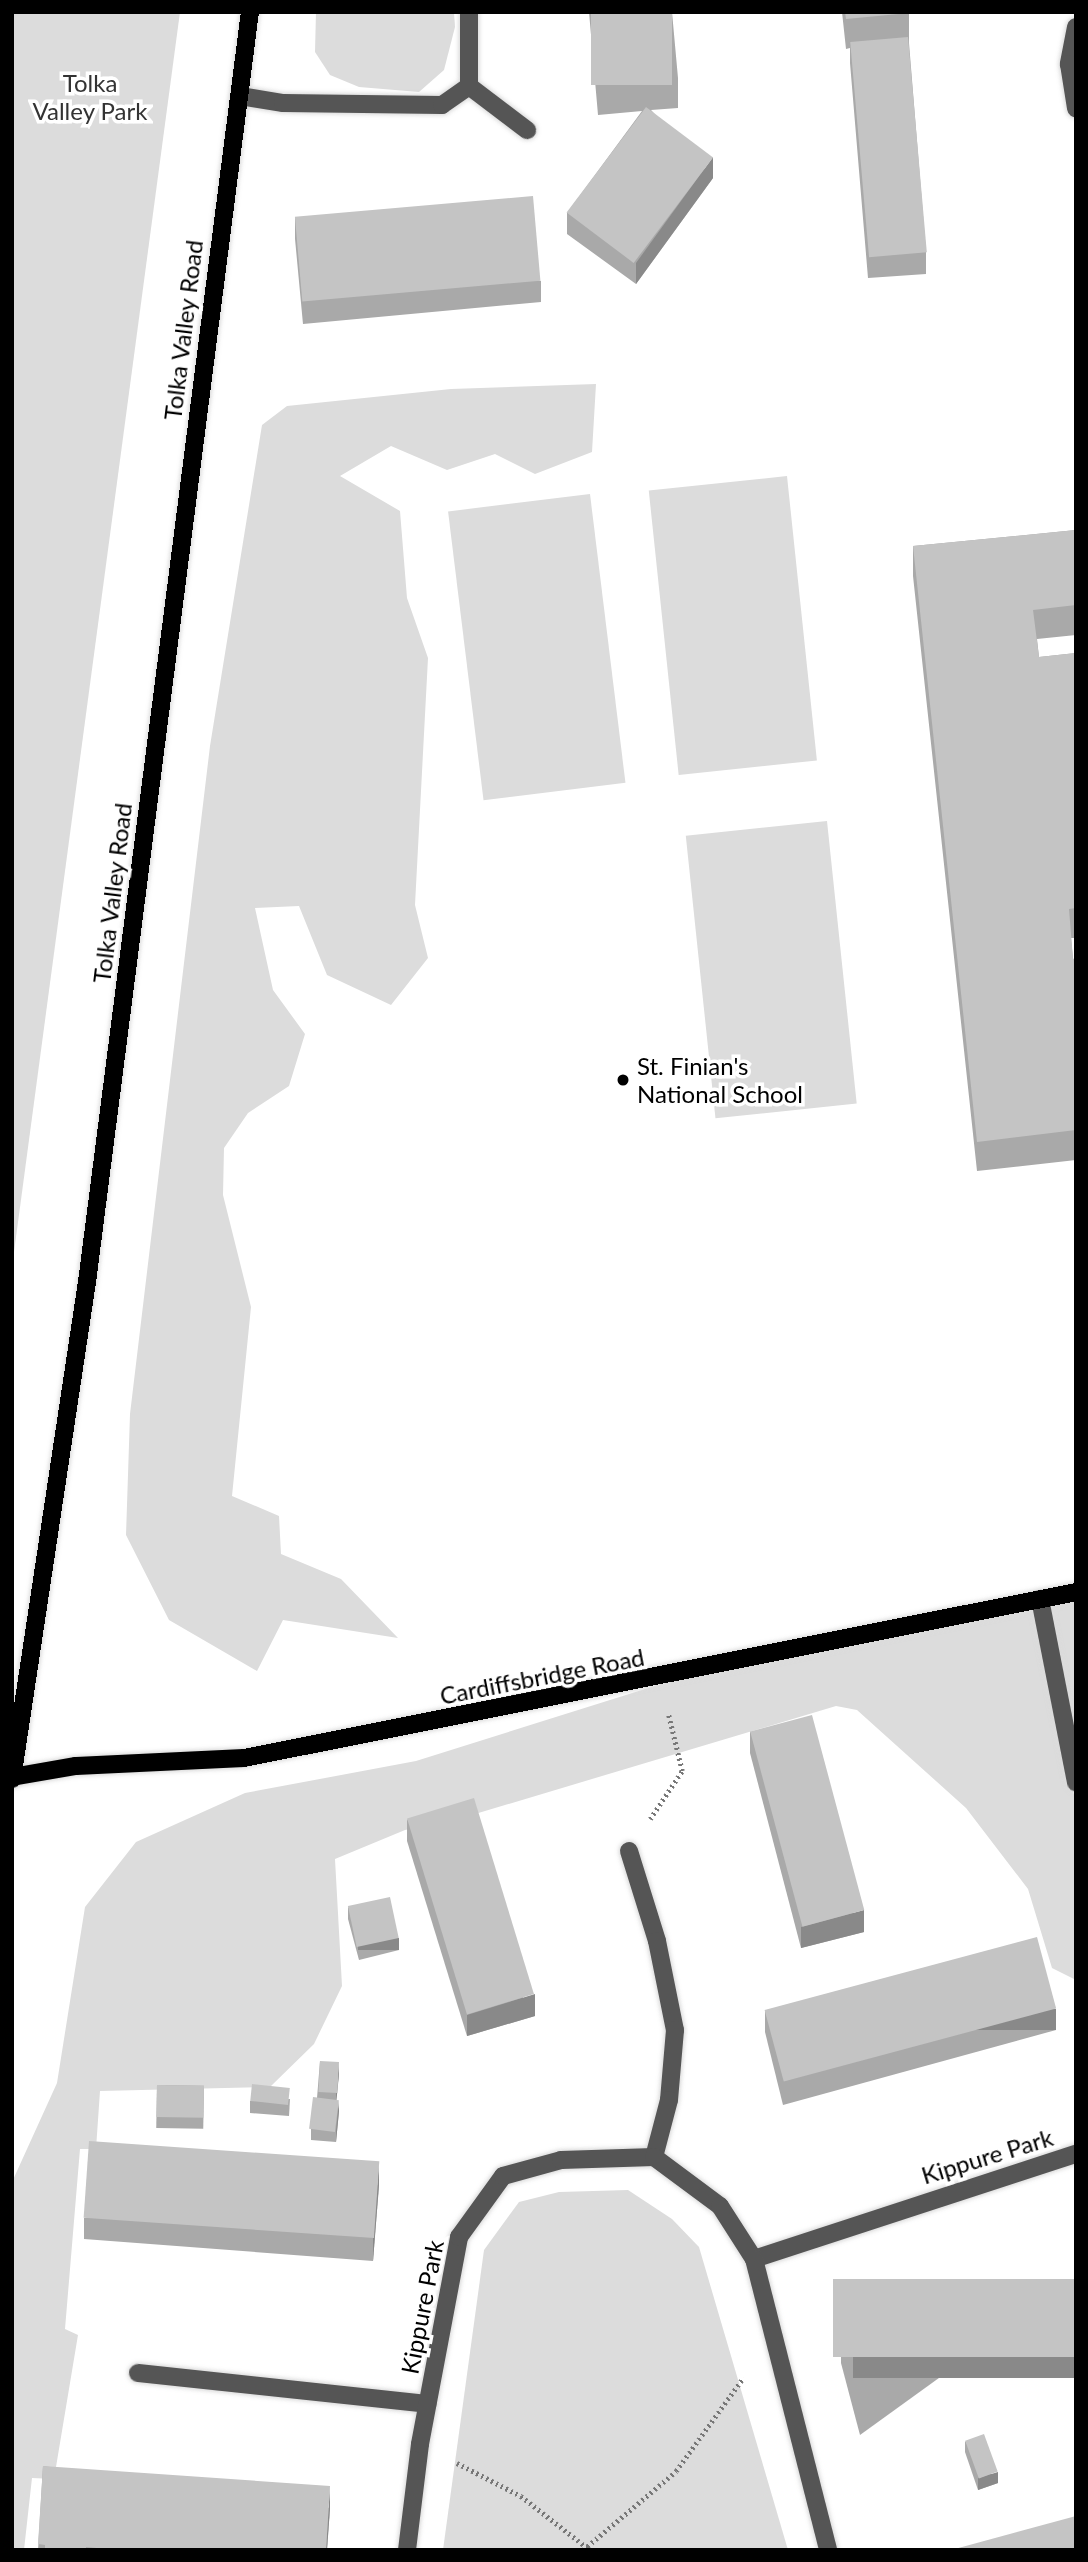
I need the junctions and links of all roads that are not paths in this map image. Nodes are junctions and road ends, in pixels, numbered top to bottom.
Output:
1 (250, 12) edge
2 (469, 12) edge
3 (1076, 27) edge
4 (469, 86) junction
5 (240, 96) junction
6 (1076, 108) edge
7 (527, 130) dead end
8 (1076, 1592) edge
9 (1040, 1599) junction
10 (12, 1778) edge
11 (1076, 1782) edge
12 (629, 1851) road end
13 (1076, 2154) edge
14 (654, 2157) junction
15 (754, 2259) junction
16 (138, 2373) dead end
17 (428, 2404) junction
18 (407, 2550) edge
19 (828, 2550) edge

1 - 5 main road, Tolka Valley Road
2 - 4 street
3 - 6 street
4 - 5 street
4 - 7 street
5 - 10 main road, Tolka Valley Road
8 - 9 main road, Cardiffsbridge Road
9 - 10 main road, Cardiffsbridge Road
9 - 11 street
12 - 14 street
13 - 15 street, Kippure Park
14 - 15 street
14 - 17 street, Kippure Park
15 - 19 street
16 - 17 street, Kippure Park
17 - 18 street, Kippure Park

